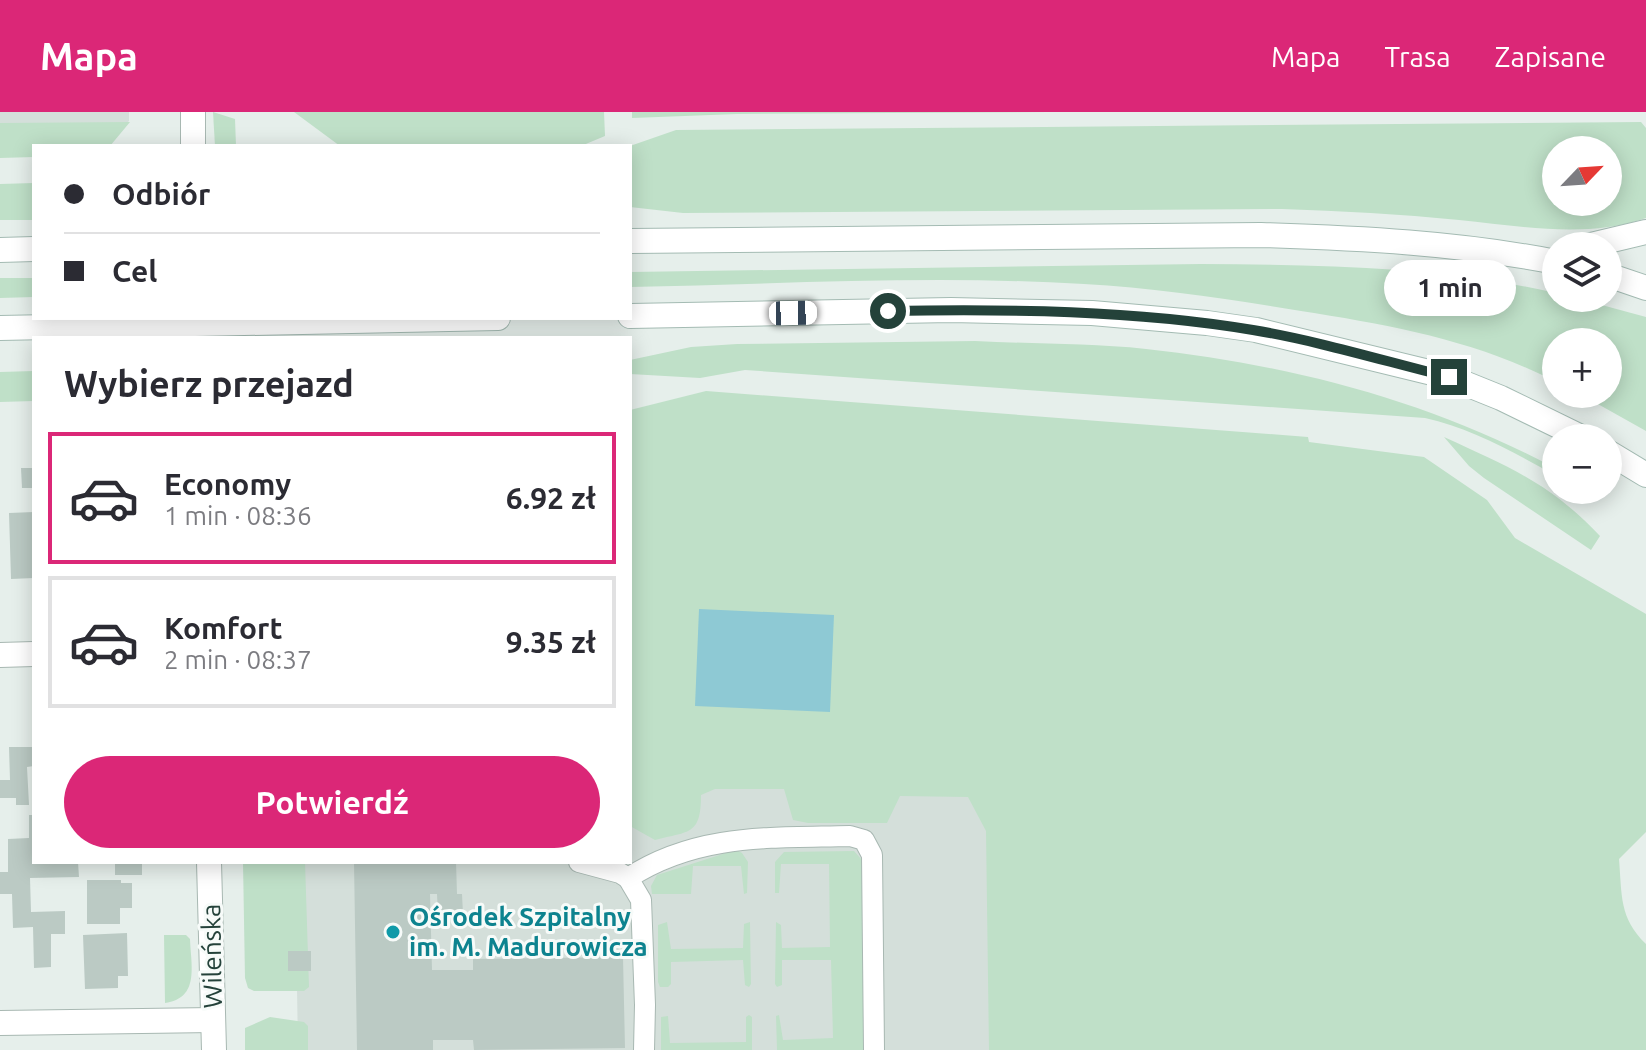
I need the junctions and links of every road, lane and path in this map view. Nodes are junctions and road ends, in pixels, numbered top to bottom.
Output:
1 (193, 112) edge
2 (193, 144) edge
3 (1646, 232) edge
4 (1622, 238) edge
5 (632, 241) edge
6 (32, 249) edge
7 (0, 250) edge
8 (1542, 252) edge
9 (1521, 255) junction
10 (1542, 259) edge
11 (1622, 280) edge
12 (1646, 288) edge
13 (632, 316) edge
14 (452, 320) edge
15 (0, 328) edge
16 (201, 331) edge
17 (1554, 424) edge
18 (1622, 460) edge
19 (1646, 475) edge
20 (32, 654) edge
21 (0, 655) edge
22 (209, 864) edge
23 (586, 864) edge
24 (628, 878) junction
25 (213, 1020) junction
26 (0, 1023) edge
27 (214, 1050) edge
28 (644, 1050) edge
29 (874, 1050) edge

1 - 2 main road
3 - 4 main road
5 - 9 main road
6 - 7 main road
8 - 9 main road
9 - 10 main road
11 - 12 main road
13 - 17 main road
14 - 16 main road
15 - 16 main road
18 - 19 main road
20 - 21 main road
22 - 25 main road, Wileńska
23 - 24 lane
24 - 28 lane
24 - 29 lane
25 - 26 main road
25 - 27 main road, Wileńska

